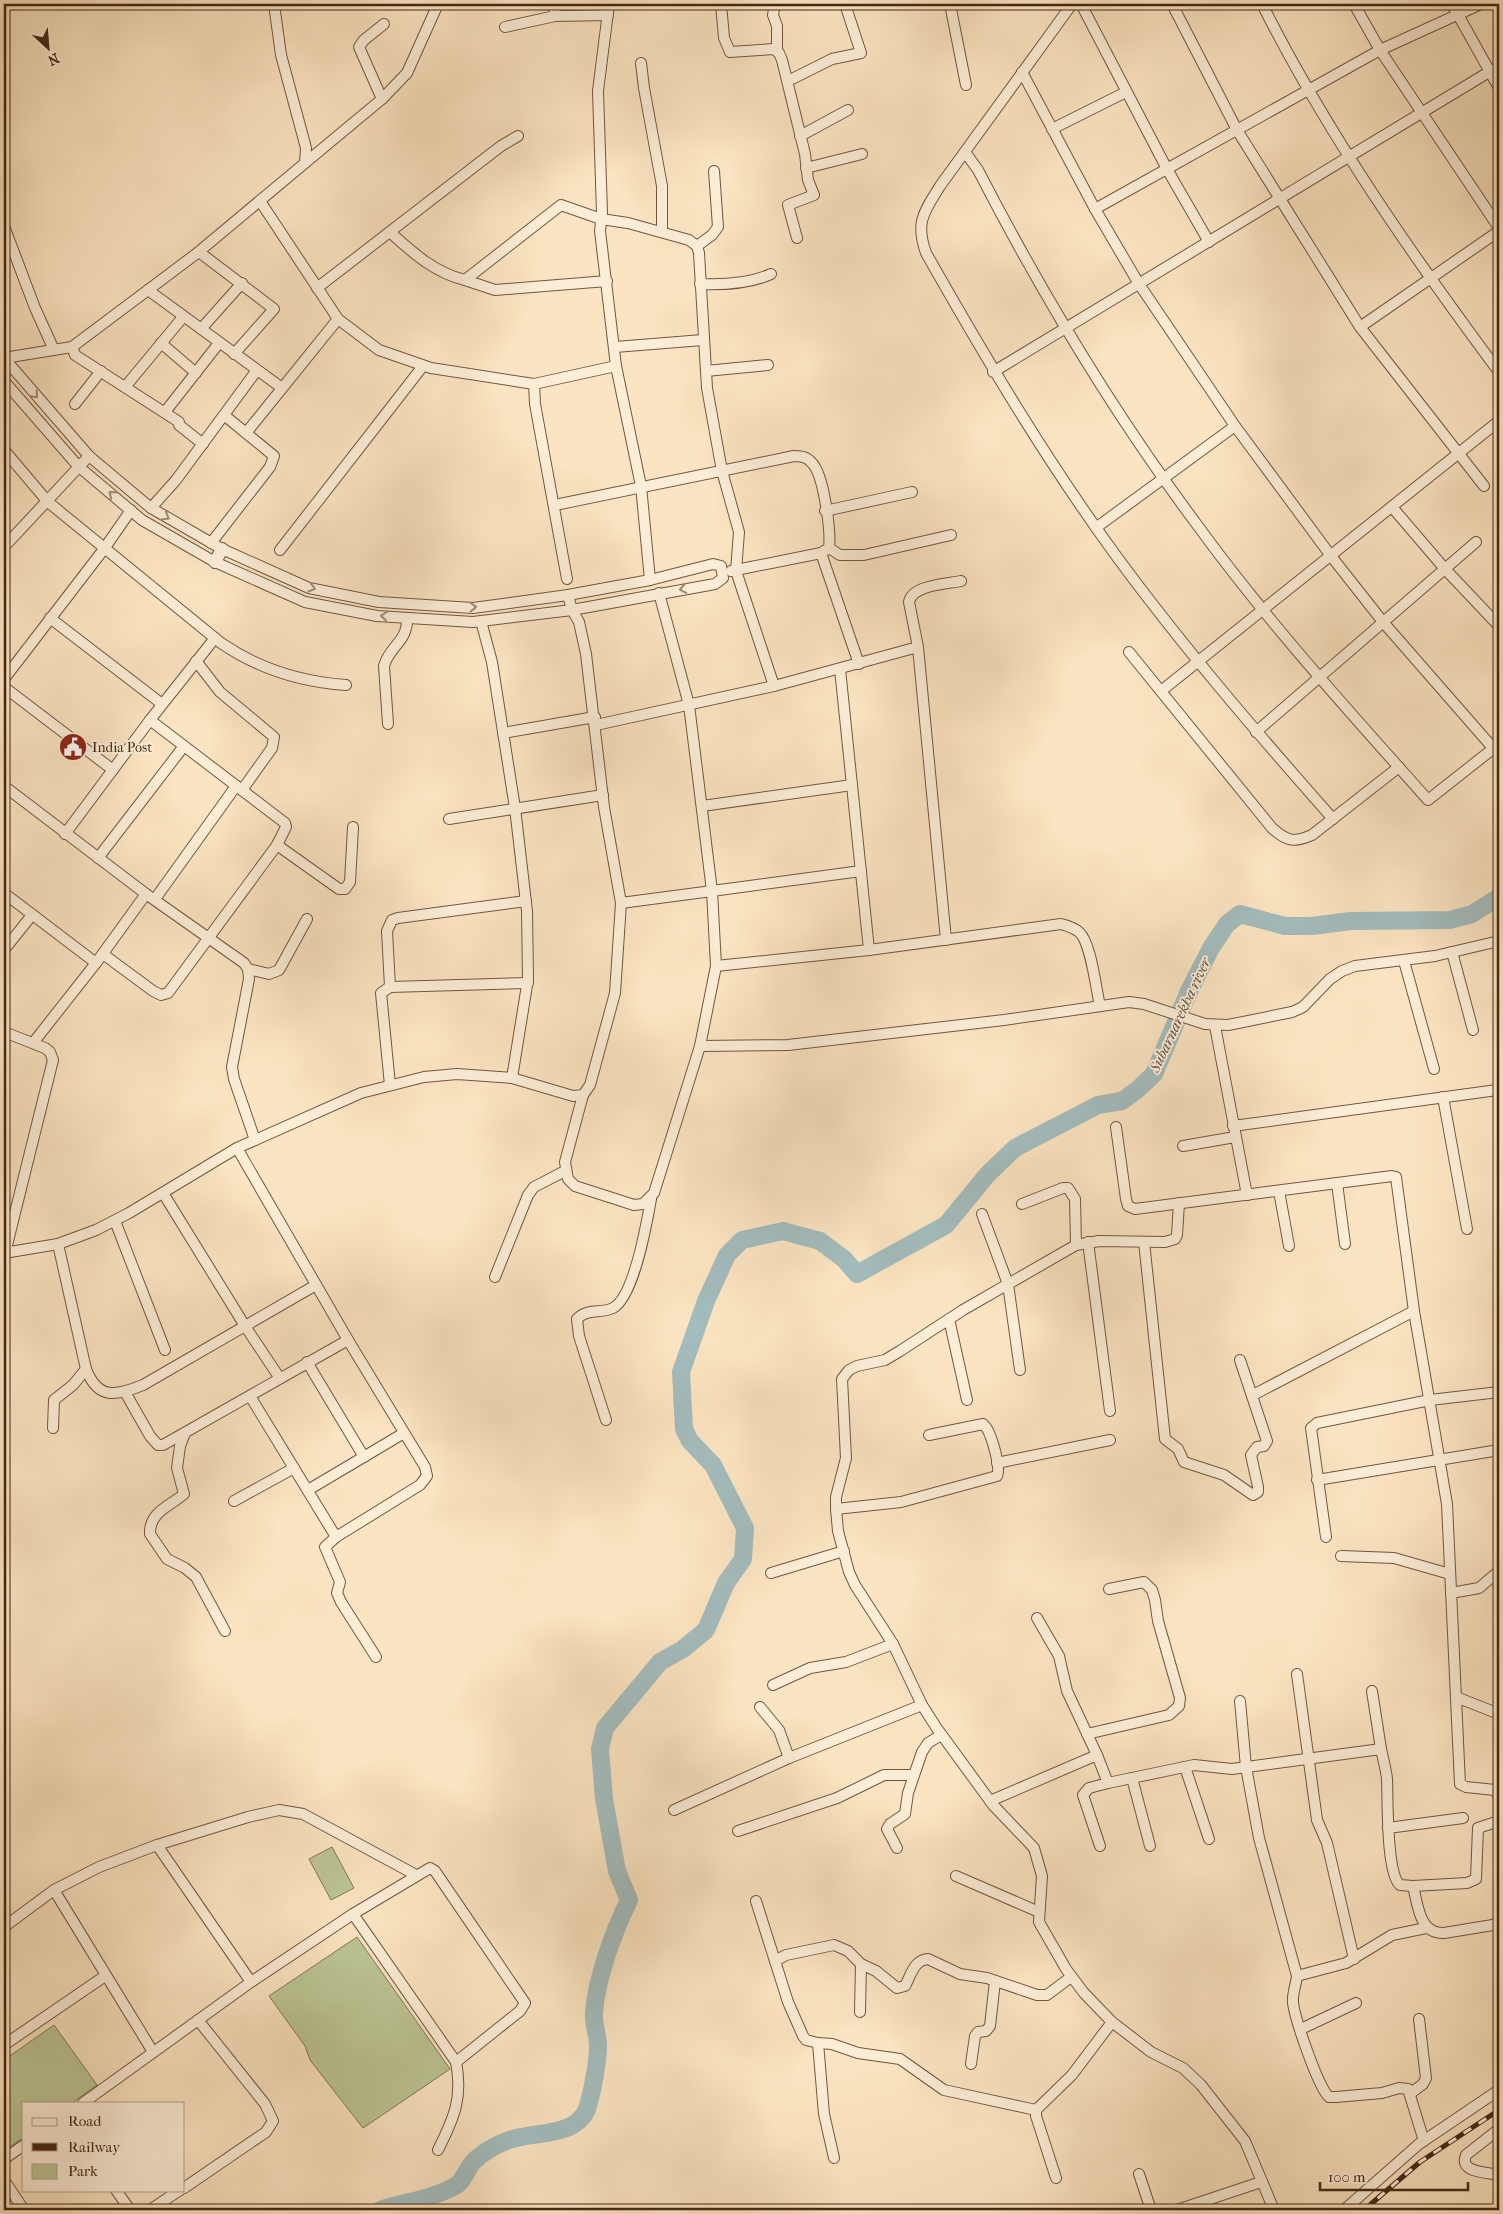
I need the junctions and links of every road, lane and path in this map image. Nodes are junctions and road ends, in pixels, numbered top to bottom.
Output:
1 (274, 4) edge
2 (438, 4) edge
3 (554, 4) edge
4 (610, 4) edge
5 (721, 4) edge
6 (775, 4) edge
7 (845, 4) edge
8 (950, 4) edge
9 (1072, 4) edge
10 (1081, 4) edge
11 (1172, 4) edge
12 (1262, 4) edge
13 (1354, 4) edge
14 (1452, 4) edge
15 (1481, 4) edge
16 (1457, 14) junction
17 (608, 15) junction
18 (555, 16) junction
19 (384, 24) dead end
20 (505, 27) dead end
21 (777, 50) junction
22 (1380, 50) junction
23 (641, 63) dead end
24 (1499, 68) edge
25 (1022, 72) junction
26 (1489, 72) junction
27 (788, 81) junction
28 (966, 85) dead end
29 (1499, 88) edge
30 (1308, 91) junction
31 (1126, 92) junction
32 (382, 99) junction
33 (848, 110) dead end
34 (1423, 112) junction
35 (1052, 129) junction
36 (1237, 130) junction
37 (518, 136) dead end
38 (800, 136) junction
39 (965, 152) junction
40 (862, 154) dead end
41 (1349, 157) junction
42 (305, 163) junction
43 (806, 168) junction
44 (1167, 169) junction
45 (714, 171) dead end
46 (1279, 200) junction
47 (260, 201) junction
48 (1095, 209) junction
49 (601, 219) junction
50 (4, 226) edge
51 (1499, 229) edge
52 (662, 232) junction
53 (391, 233) junction
54 (797, 238) dead end
55 (1209, 242) junction
56 (697, 246) junction
57 (199, 252) junction
58 (771, 274) dead end
59 (465, 280) junction
60 (1431, 280) junction
61 (607, 281) junction
62 (242, 283) junction
63 (700, 284) junction
64 (1139, 284) junction
65 (317, 288) junction
66 (148, 290) junction
67 (183, 317) junction
68 (338, 319) junction
69 (1360, 327) junction
70 (1066, 328) junction
71 (201, 330) junction
72 (703, 340) junction
73 (161, 342) junction
74 (219, 343) junction
75 (72, 347) junction
76 (615, 347) junction
77 (54, 350) junction
78 (234, 354) junction
79 (4, 358) edge
80 (768, 365) dead end
81 (423, 366) junction
82 (616, 366) junction
83 (257, 370) junction
84 (101, 371) junction
85 (706, 371) junction
86 (993, 372) junction
87 (1499, 372) edge
88 (196, 373) junction
89 (4, 381) edge
90 (534, 384) junction
91 (125, 387) junction
92 (282, 388) junction
93 (75, 404) dead end
94 (165, 412) junction
95 (224, 415) junction
96 (1499, 421) edge
97 (1235, 426) junction
98 (246, 433) junction
99 (203, 444) junction
100 (4, 450) edge
101 (1459, 454) junction
102 (89, 456) junction
103 (78, 466) junction
104 (722, 471) junction
105 (1164, 479) junction
106 (641, 486) junction
107 (1484, 486) dead end
108 (912, 492) dead end
109 (48, 502) junction
110 (555, 505) junction
111 (1392, 507) junction
112 (151, 508) junction
113 (131, 510) junction
114 (826, 511) junction
115 (1096, 527) junction
116 (951, 535) dead end
117 (1476, 542) dead end
118 (217, 546) junction
119 (4, 548) edge
120 (104, 549) junction
121 (280, 550) dead end
122 (825, 551) junction
123 (1331, 556) junction
124 (216, 562) junction
125 (1445, 569) junction
126 (736, 570) junction
127 (724, 572) junction
128 (567, 579) dead end
129 (650, 580) junction
130 (961, 582) dead end
131 (659, 594) junction
132 (568, 595) junction
133 (572, 610) junction
134 (1264, 610) junction
135 (50, 618) junction
136 (407, 618) junction
137 (481, 621) junction
138 (1383, 622) junction
139 (1499, 626) edge
140 (215, 638) junction
141 (918, 647) junction
142 (1129, 652) dead end
143 (196, 661) junction
144 (1198, 663) junction
145 (859, 664) junction
146 (840, 668) junction
147 (1320, 677) junction
148 (4, 679) edge
149 (346, 686) dead end
150 (774, 686) junction
151 (4, 687) edge
152 (1161, 692) junction
153 (162, 704) junction
154 (689, 705) junction
155 (150, 720) junction
156 (595, 721) junction
157 (388, 724) dead end
158 (1256, 732) junction
159 (503, 733) junction
160 (184, 746) junction
161 (1496, 746) edge
162 (1399, 767) junction
163 (113, 770) junction
164 (4, 786) edge
165 (852, 786) junction
166 (239, 788) junction
167 (603, 795) junction
168 (702, 806) junction
169 (515, 808) junction
170 (449, 819) dead end
171 (1333, 819) junction
172 (353, 827) dead end
173 (66, 834) junction
174 (277, 845) junction
175 (98, 858) junction
176 (861, 871) junction
177 (712, 891) junction
178 (4, 894) edge
179 (150, 897) junction
180 (526, 901) junction
181 (622, 902) junction
182 (32, 915) junction
183 (306, 919) dead end
184 (210, 939) junction
185 (946, 940) junction
186 (1499, 941) edge
187 (4, 950) edge
188 (869, 950) junction
189 (1452, 952) junction
190 (103, 954) junction
191 (1404, 961) junction
192 (96, 963) junction
193 (716, 966) junction
194 (248, 969) junction
195 (528, 983) junction
196 (390, 986) junction
197 (1100, 1006) junction
198 (1210, 1025) junction
199 (1472, 1030) dead end
200 (4, 1032) edge
201 (33, 1043) junction
202 (700, 1046) junction
203 (1434, 1069) dead end
204 (512, 1078) junction
205 (390, 1085) junction
206 (1497, 1090) dead end
207 (582, 1095) junction
208 (1443, 1097) junction
209 (1116, 1126) dead end
210 (1233, 1126) junction
211 (1236, 1137) junction
212 (254, 1140) junction
213 (1183, 1146) dead end
214 (237, 1148) junction
215 (565, 1170) junction
216 (1336, 1183) junction
217 (1279, 1190) junction
218 (163, 1192) junction
219 (1247, 1195) junction
220 (651, 1199) junction
221 (1179, 1203) junction
222 (1022, 1204) dead end
223 (982, 1214) dead end
224 (115, 1221) junction
225 (1467, 1229) dead end
226 (1088, 1242) junction
227 (1144, 1242) junction
228 (58, 1244) junction
229 (1345, 1244) dead end
230 (1076, 1245) junction
231 (1289, 1246) dead end
232 (5, 1253) edge
233 (495, 1277) dead end
234 (1008, 1284) junction
235 (316, 1285) junction
236 (1414, 1311) junction
237 (949, 1319) junction
238 (244, 1326) junction
239 (348, 1340) junction
240 (165, 1350) dead end
241 (1240, 1360) dead end
242 (307, 1362) junction
243 (86, 1369) junction
244 (1020, 1370) dead end
245 (279, 1377) junction
246 (125, 1392) junction
247 (1499, 1392) edge
248 (250, 1396) junction
249 (1253, 1396) junction
250 (967, 1400) dead end
251 (1430, 1400) junction
252 (1110, 1411) dead end
253 (606, 1420) dead end
254 (54, 1428) dead end
255 (185, 1433) junction
256 (404, 1433) junction
257 (929, 1436) dead end
258 (1110, 1440) dead end
259 (1499, 1450) edge
260 (364, 1457) junction
261 (1440, 1460) junction
262 (997, 1463) junction
263 (294, 1468) junction
264 (1317, 1480) junction
265 (308, 1490) junction
266 (234, 1502) dead end
267 (836, 1509) junction
268 (336, 1537) junction
269 (1326, 1537) dead end
270 (844, 1552) junction
271 (1341, 1556) dead end
272 (1499, 1571) edge
273 (771, 1573) dead end
274 (1450, 1574) junction
275 (1109, 1589) dead end
276 (1451, 1593) junction
277 (1037, 1618) dead end
278 (225, 1631) dead end
279 (893, 1644) junction
280 (376, 1657) dead end
281 (1297, 1674) dead end
282 (773, 1685) dead end
283 (1372, 1691) dead end
284 (1456, 1697) junction
285 (1240, 1701) dead end
286 (922, 1706) junction
287 (760, 1707) dead end
288 (1499, 1714) edge
289 (1087, 1734) junction
290 (941, 1735) junction
291 (1381, 1749) junction
292 (1097, 1755) junction
293 (789, 1758) junction
294 (1307, 1758) junction
295 (1185, 1767) junction
296 (1246, 1767) junction
297 (914, 1775) junction
298 (1132, 1778) junction
299 (1108, 1783) junction
300 (1499, 1797) edge
301 (990, 1801) junction
302 (674, 1810) dead end
303 (1463, 1818) dead end
304 (1499, 1821) edge
305 (1388, 1828) junction
306 (738, 1831) dead end
307 (1208, 1839) dead end
308 (157, 1845) junction
309 (1100, 1846) dead end
310 (1150, 1846) dead end
311 (897, 1848) dead end
312 (416, 1875) junction
313 (956, 1876) dead end
314 (1413, 1886) junction
315 (54, 1890) junction
316 (756, 1901) dead end
317 (1039, 1912) junction
318 (352, 1914) junction
319 (1499, 1924) edge
320 (4, 1927) edge
321 (1426, 1928) junction
322 (1354, 1959) junction
323 (775, 1961) junction
324 (862, 1964) junction
325 (105, 1976) junction
326 (1297, 1976) junction
327 (1072, 1977) junction
328 (995, 1981) junction
329 (251, 1982) junction
330 (1356, 2003) dead end
331 (860, 2012) dead end
332 (1419, 2018) dead end
333 (198, 2020) junction
334 (1112, 2022) junction
335 (1301, 2029) junction
336 (818, 2043) junction
337 (4, 2045) edge
338 (153, 2052) junction
339 (456, 2062) junction
340 (971, 2064) dead end
341 (1499, 2090) edge
342 (1411, 2094) junction
343 (84, 2102) edge
344 (1036, 2110) junction
345 (1499, 2130) edge
346 (1424, 2141) junction
347 (22, 2146) edge
348 (438, 2150) dead end
349 (834, 2158) dead end
350 (4, 2159) edge
351 (1139, 2174) dead end
352 (1499, 2175) edge
353 (1056, 2178) dead end
354 (4, 2180) edge
355 (1261, 2182) junction
356 (185, 2187) edge
357 (117, 2192) edge
358 (177, 2192) edge
359 (24, 2210) edge
360 (130, 2210) edge
361 (150, 2210) edge
362 (1151, 2210) edge
363 (1177, 2210) edge
364 (1274, 2210) edge
365 (1344, 2210) edge

1 - 42 street
2 - 32 street
3 - 18 street
4 - 17 street
5 - 21 street
6 - 21 street
7 - 27 street
8 - 28 street
9 - 25 street
10 - 31 street
11 - 36 street
12 - 30 street
13 - 22 street
14 - 16 street
15 - 16 street
16 - 22 street
16 - 26 street
17 - 18 street
17 - 49 street
18 - 20 street
19 - 32 street
21 - 27 street
22 - 30 street
22 - 34 street
23 - 52 street
24 - 26 street
25 - 35 street
25 - 39 street
26 - 29 street
26 - 34 street
27 - 38 street
30 - 36 street
30 - 41 street
31 - 35 street
31 - 44 street
32 - 42 street
33 - 38 street
34 - 41 street
34 - 51 street
35 - 48 street
36 - 44 street
36 - 46 street
37 - 53 street
38 - 43 street
39 - 70 street
39 - 86 street
40 - 43 street
41 - 46 street
41 - 60 street
42 - 47 street
43 - 54 street
44 - 48 street
44 - 55 street
45 - 56 street
46 - 55 street
46 - 69 street
47 - 57 street
47 - 65 street
48 - 64 street
49 - 52 street
49 - 59 street
49 - 61 street
50 - 77 street
51 - 60 street
52 - 56 street
53 - 59 street
53 - 65 street
55 - 64 street
56 - 63 street
57 - 62 street
57 - 66 street
58 - 63 street
59 - 61 street
60 - 69 street
60 - 87 street
61 - 76 street
62 - 71 street
62 - 78 street
63 - 72 street
64 - 70 street
64 - 97 street
65 - 68 street
66 - 67 street
66 - 75 street
67 - 71 street
67 - 73 street
68 - 81 street
68 - 92 street
69 - 101 street
70 - 86 street
70 - 105 street
71 - 74 street
72 - 76 street
72 - 85 street
73 - 88 street
73 - 91 street
74 - 78 street
74 - 88 street
75 - 77 street
75 - 84 street
76 - 82 street
77 - 79 street
78 - 83 street
79 -> 102 street
80 - 85 street
81 - 90 street
81 - 121 street
82 - 90 street
82 - 106 street
83 - 92 street
83 - 95 street
84 - 91 street
84 - 93 street
85 - 104 street
86 - 115 street
88 - 94 street
89 - 103 street
90 - 110 street
91 - 94 street
92 - 98 street
94 - 99 street
95 - 98 street
95 - 99 street
96 - 101 street
97 - 105 street
97 - 123 street
98 - 118 street
99 - 112 street
100 - 109 street
101 - 107 street
101 - 111 street
102 - 103 street
102 - 112 street
103 - 109 street
113 -> 103 street
104 - 106 street
104 - 114 street
104 - 126 street
105 - 115 street
105 - 134 street
106 - 110 street
106 - 129 street
108 - 114 street
109 - 119 street
109 - 120 street
110 - 128 street
111 - 123 street
111 - 125 street
112 -> 118 street
113 - 120 street
113 - 124 street
114 - 122 street
115 - 144 street
116 - 122 street
117 - 125 street
118 - 124 street
118 -> 132 street
120 - 135 street
120 - 140 street
122 - 126 street
122 - 145 street
123 - 134 street
123 - 138 street
136 -> 124 street
125 - 138 street
125 - 139 street
126 - 127 street
126 - 150 street
127 - 129 street
127 -> 131 street
129 - 132 street
130 - 141 street
131 - 133 street
131 - 154 street
132 - 133 street
133 - 137 street
133 - 156 street
134 - 144 street
134 - 147 street
135 - 148 street
135 - 153 street
136 - 137 street
136 - 157 street
137 - 159 street
138 - 147 street
138 - 161 street
140 - 143 street
140 - 149 street
141 - 145 street
141 - 185 street
142 - 152 street
143 - 153 street
143 - 166 street
144 - 152 street
144 - 158 street
145 - 146 street
146 - 150 street
146 - 165 street
147 - 158 street
147 - 162 street
150 - 154 street
151 - 163 street
152 - 171 street
153 - 155 street
154 - 156 street
154 - 168 street
155 - 160 street
155 - 163 street
156 - 159 street
156 - 167 street
158 - 171 street
159 - 169 street
160 - 166 street
160 - 175 street
161 - 162 street
162 - 171 street
163 - 173 street
164 - 173 street
165 - 168 street
165 - 176 street
166 - 174 street
166 - 179 street
167 - 169 street
167 - 181 street
168 - 177 street
169 - 170 street
169 - 180 street
172 - 174 street
173 - 175 street
174 - 184 street
175 - 179 street
176 - 177 street
176 - 188 street
177 - 181 street
177 - 193 street
178 - 182 street
179 - 184 street
179 - 190 street
180 - 195 street
180 - 196 street
181 - 207 street
182 - 187 street
182 - 192 street
183 - 194 street
184 - 190 street
184 - 194 street
185 - 188 street
185 - 197 street
186 - 189 street
188 - 193 street
189 - 191 street
189 - 199 street
190 - 192 street
191 - 198 street
191 - 203 street
192 - 201 street
193 - 202 street
194 - 212 street
195 - 196 street
195 - 204 street
196 - 205 street
197 - 198 street
197 - 202 street
198 - 210 street
200 - 201 street
201 - 232 street
202 - 220 street
204 - 205 street
204 - 207 street
205 - 212 street
206 - 208 street
207 - 215 street
208 - 210 street
208 - 225 street
209 - 221 street
210 - 211 street
211 - 213 street
211 - 219 street
212 - 214 street
214 - 218 street
214 - 235 street
215 - 220 street
215 - 233 street
216 - 217 street
216 - 229 street
216 - 236 street
217 - 219 street
217 - 231 street
218 - 224 street
218 - 238 street
219 - 221 street
220 - 253 street
221 - 227 street
222 - 230 street
223 - 234 street
224 - 228 street
224 - 240 street
226 - 227 street
226 - 230 street
226 - 252 street
227 - 249 street
228 - 232 street
228 - 243 street
230 - 234 street
234 - 237 street
234 - 244 street
235 - 238 street
235 - 239 street
236 - 249 street
236 - 251 street
237 - 250 street
237 - 267 street
238 - 245 street
238 - 246 street
239 - 242 street
239 - 256 street
241 - 249 street
242 - 245 street
242 - 260 street
243 - 246 street
243 - 254 street
245 - 248 street
246 - 255 street
247 - 251 street
248 - 255 street
248 - 263 street
251 - 261 street
251 - 264 street
255 - 278 street
256 - 260 street
256 - 268 street
257 - 262 street
258 - 262 street
259 - 261 street
260 - 265 street
261 - 264 street
261 - 274 street
262 - 267 street
263 - 265 street
263 - 266 street
264 - 269 street
265 - 268 street
267 - 270 street
268 - 280 street
270 - 273 street
270 - 279 street
271 - 274 street
272 - 276 street
274 - 276 street
275 - 289 street
276 - 284 street
277 - 289 street
279 - 282 street
279 - 286 street
281 - 294 street
283 - 291 street
284 - 288 street
284 - 300 street
285 - 296 street
286 - 290 street
286 - 293 street
287 - 293 street
289 - 292 street
290 - 297 street
290 - 301 street
291 - 294 street
291 - 305 street
292 - 299 street
292 - 301 street
293 - 302 street
294 - 296 street
294 - 322 street
295 - 296 street
295 - 298 street
295 - 307 street
296 - 326 street
297 - 306 street
297 - 311 street
298 - 299 street
298 - 310 street
299 - 309 street
301 - 317 street
303 - 305 street
304 - 314 street
305 - 314 street
308 - 312 street
308 - 315 street
308 - 329 street
312 - 318 street
312 - 339 street
313 - 317 street
314 - 321 street
315 - 320 street
315 - 325 street
316 - 323 street
317 - 327 street
318 - 329 street
318 - 339 street
319 - 321 street
321 - 322 street
322 - 326 street
323 - 324 street
323 - 336 street
324 - 328 street
324 - 331 street
325 - 337 street
325 - 338 street
326 - 335 street
327 - 328 street
327 - 334 street
328 - 340 street
329 - 333 street
330 - 335 street
332 - 342 street
333 - 338 street
333 - 356 street
334 - 344 street
334 - 355 street
335 - 342 street
336 - 344 street
336 - 349 street
338 - 343 street
339 - 348 street
341 - 346 street
342 - 346 street
344 - 353 street
345 - 352 street
346 - 365 street
347 - 350 street
351 - 362 street
354 - 359 street
355 - 363 street
355 - 364 street
357 - 360 street
358 - 361 street

